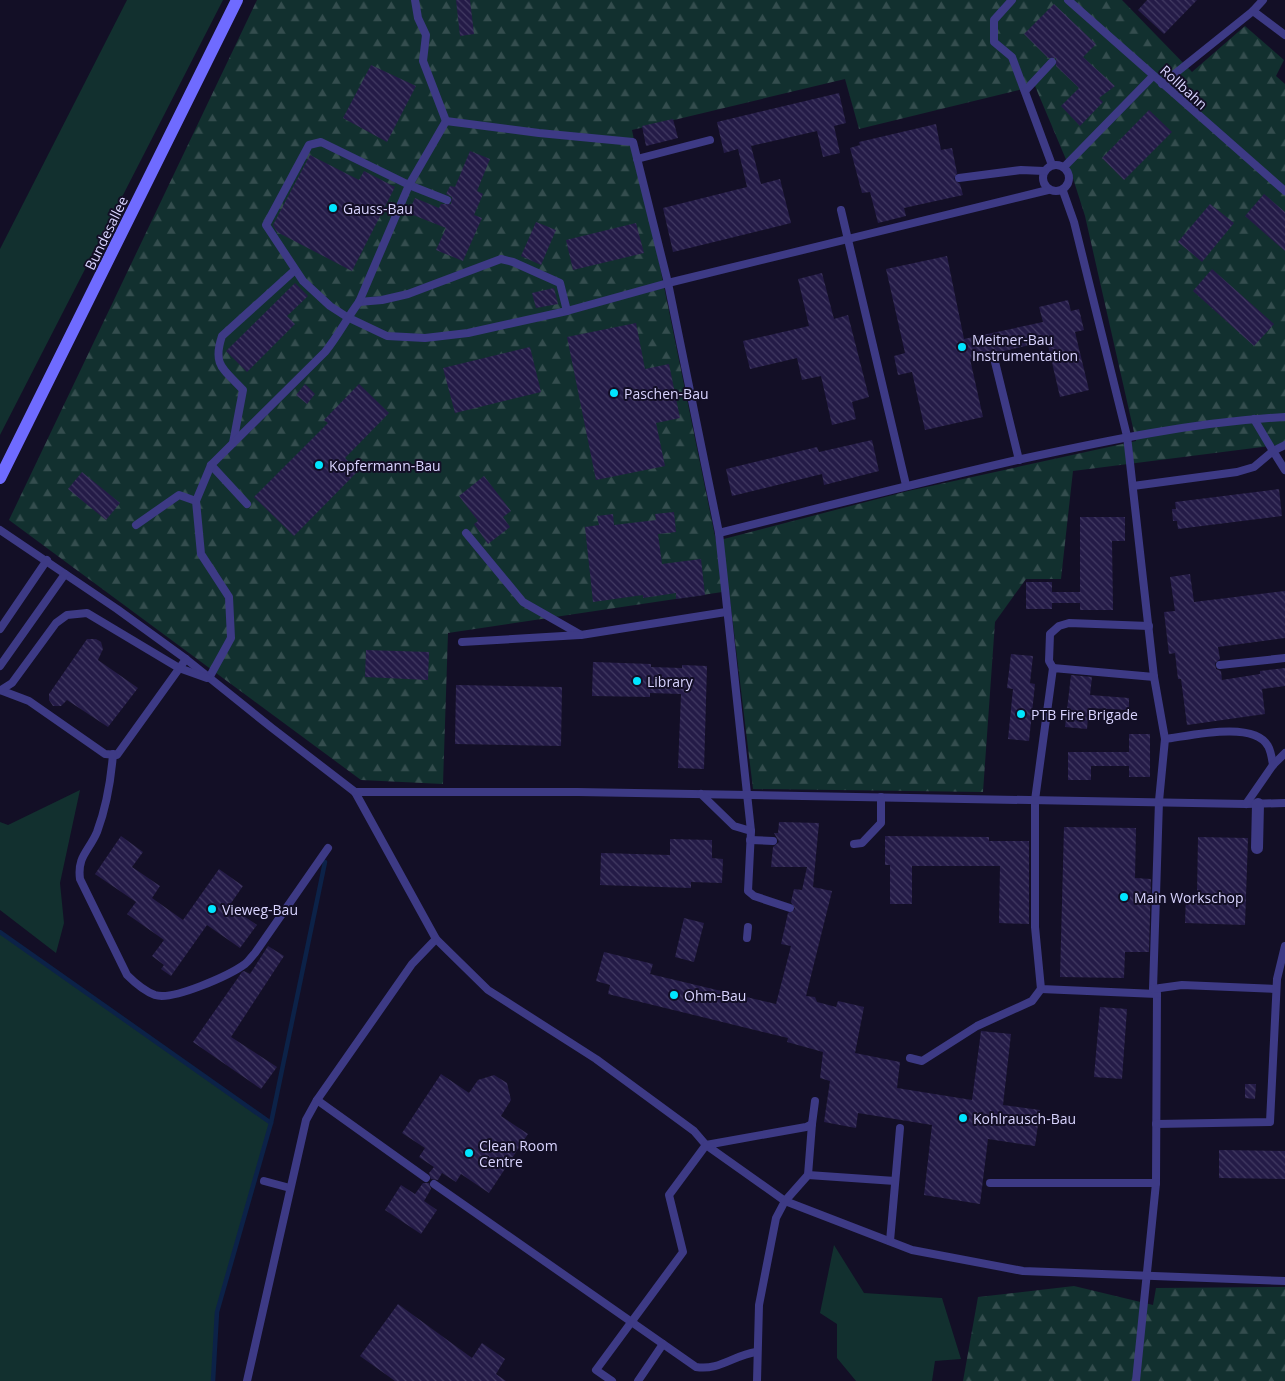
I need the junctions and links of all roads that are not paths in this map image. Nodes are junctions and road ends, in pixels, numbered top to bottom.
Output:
1 (237, 0) edge
2 (416, 0) edge
3 (1012, 0) edge
4 (1068, 0) edge
5 (1263, 0) edge
6 (1253, 11) junction
7 (1285, 36) edge
8 (1052, 62) dead end
9 (1153, 76) junction
10 (1162, 84) junction
11 (1025, 91) junction
12 (446, 121) junction
13 (710, 140) dead end
14 (637, 159) junction
15 (1052, 165) junction
16 (1064, 167) junction
17 (1044, 171) junction
18 (959, 178) dead end
19 (409, 185) junction
20 (1048, 190) junction
21 (1063, 191) junction
22 (1285, 191) edge
23 (447, 200) dead end
24 (841, 210) dead end
25 (848, 240) junction
26 (295, 270) junction
27 (668, 283) junction
28 (359, 302) junction
29 (567, 311) junction
30 (347, 317) junction
31 (995, 362) dead end
32 (1285, 417) edge
33 (1254, 419) junction
34 (1127, 436) junction
35 (233, 443) junction
36 (1285, 445) edge
37 (1273, 451) junction
38 (1019, 460) junction
39 (211, 465) junction
40 (1285, 470) edge
41 (0, 478) edge
42 (906, 485) junction
43 (1133, 486) junction
44 (196, 501) junction
45 (247, 504) dead end
46 (136, 525) dead end
47 (0, 530) edge
48 (466, 533) dead end
49 (719, 533) junction
50 (47, 560) junction
51 (65, 574) junction
52 (726, 612) junction
53 (1148, 626) junction
54 (0, 629) edge
55 (581, 635) junction
56 (462, 642) dead end
57 (1285, 658) edge
58 (186, 659) junction
59 (1220, 665) dead end
60 (0, 666) edge
61 (179, 668) junction
62 (1053, 668) junction
63 (1154, 677) junction
64 (209, 678) junction
65 (0, 690) edge
66 (1165, 739) junction
67 (1285, 753) edge
68 (113, 754) junction
69 (1273, 765) junction
70 (355, 792) junction
71 (701, 794) junction
72 (747, 795) junction
73 (881, 798) junction
74 (1035, 800) junction
75 (1159, 801) junction
76 (1285, 803) edge
77 (1252, 804) junction
78 (750, 831) junction
79 (750, 840) junction
80 (773, 841) dead end
81 (854, 844) dead end
82 (328, 848) dead end
83 (1257, 848) dead end
84 (790, 908) dead end
85 (748, 927) dead end
86 (747, 938) dead end
87 (436, 939) junction
88 (1285, 946) edge
89 (1281, 979) edge
90 (1041, 989) junction
91 (1276, 989) junction
92 (1155, 991) junction
93 (910, 1058) dead end
94 (317, 1100) junction
95 (815, 1101) dead end
96 (812, 1124) junction
97 (1156, 1124) junction
98 (900, 1128) dead end
99 (706, 1145) junction
100 (808, 1175) junction
101 (426, 1178) dead end
102 (264, 1181) dead end
103 (895, 1181) junction
104 (990, 1183) dead end
105 (1156, 1183) junction
106 (434, 1184) dead end
107 (290, 1188) junction
108 (785, 1201) junction
109 (890, 1241) junction
110 (1146, 1277) junction
111 (1285, 1280) edge
112 (631, 1322) junction
113 (663, 1344) junction
114 (756, 1352) junction
115 (247, 1381) edge
116 (612, 1381) edge
117 (638, 1381) edge
118 (757, 1381) edge
119 (1136, 1381) edge

1 - 41 main road, Bundesallee
2 - 12 lane
3 - 11 lane
4 - 9 lane, Rollbahn
5 - 6 lane
6 - 7 lane
6 - 10 lane
8 - 11 lane
9 - 10 lane, Rollbahn
9 - 16 lane
10 - 22 lane, Rollbahn
11 - 15 lane
12 - 14 lane
12 - 19 lane
13 - 14 lane
14 - 27 lane
15 - 16 lane
15 - 17 lane
16 - 21 lane
17 - 18 lane
17 - 20 lane
19 - 23 lane
19 - 26 lane
19 - 28 lane
20 - 21 lane
20 - 25 lane
21 - 34 lane
24 - 25 lane
25 - 27 lane
25 - 42 lane
26 - 30 lane
26 - 35 lane
27 - 29 lane
27 - 49 lane
28 - 29 lane
28 - 30 lane
29 - 30 lane
30 - 35 lane
31 - 38 lane
32 - 33 lane
33 - 34 lane
33 - 37 lane
34 - 38 lane
34 - 43 lane
35 - 39 lane
36 - 37 lane
37 - 40 lane
37 - 43 lane
38 - 42 lane
39 - 44 lane
39 - 45 lane
42 - 49 lane
43 - 53 lane
44 - 46 lane
44 - 64 lane
47 - 50 lane
48 - 55 lane
49 - 52 lane
50 - 51 lane
50 - 54 lane
51 - 58 lane
51 - 60 lane
52 - 55 lane
52 - 72 lane
53 - 62 lane
53 - 63 lane
55 - 56 lane
57 - 59 lane
58 - 61 lane
58 - 64 lane
61 - 64 lane
61 - 65 lane
61 - 68 lane
62 - 63 lane
62 - 74 lane
63 - 66 lane
64 - 70 lane
65 - 68 lane
66 - 69 lane
66 - 75 lane
67 - 69 lane
68 - 82 lane
69 - 77 lane
70 - 71 lane
70 - 87 lane
71 - 72 lane
71 - 78 lane
72 - 73 lane
72 - 78 lane
73 - 74 lane
73 - 81 lane
74 - 75 lane
74 - 90 lane
75 - 77 lane
75 - 92 lane
76 - 77 lane
77 - 83 street
78 - 79 lane
79 - 80 lane
79 - 84 lane
85 - 86 lane
87 - 94 lane
87 - 99 lane
88 - 89 lane
89 - 91 lane
90 - 92 lane
90 - 93 lane
91 - 92 lane
91 - 97 lane
92 - 97 lane
94 - 101 lane
94 - 107 lane
95 - 96 lane
96 - 99 lane
96 - 100 lane
97 - 105 lane
98 - 103 lane
99 - 108 lane
99 - 112 lane
100 - 103 lane
100 - 108 lane
102 - 107 lane
103 - 109 lane
104 - 105 lane
105 - 110 lane
106 - 112 lane
107 - 115 lane
108 - 109 lane
108 - 114 lane
109 - 110 lane
110 - 111 lane
110 - 119 lane
112 - 113 lane
112 - 116 lane
113 - 114 lane
113 - 117 lane
114 - 118 lane

